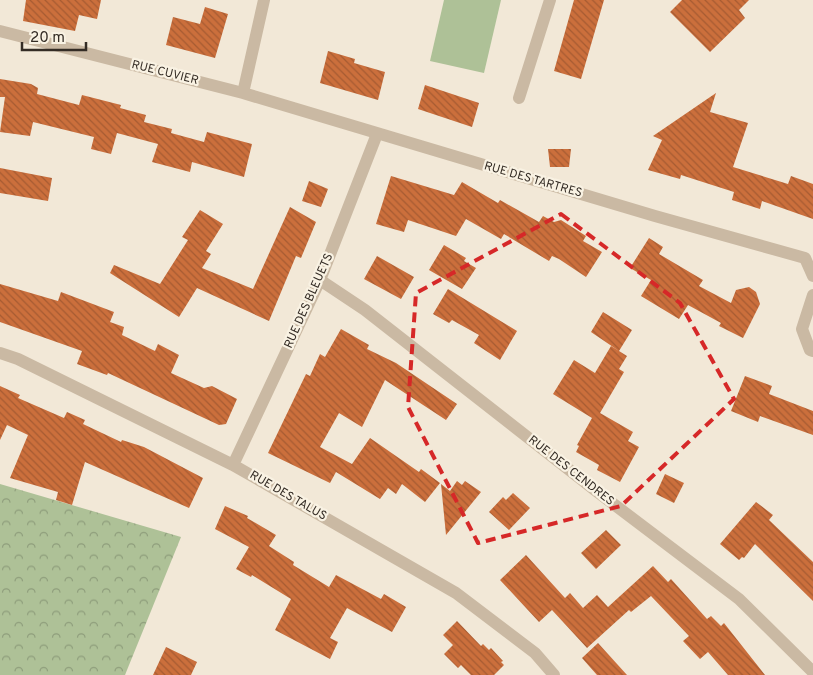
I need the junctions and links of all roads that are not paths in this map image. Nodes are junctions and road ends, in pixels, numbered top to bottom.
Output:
1 (264, 0) edge
2 (550, 0) edge
3 (0, 31) edge
4 (243, 93) junction
5 (519, 98) dead end
6 (377, 134) junction
7 (813, 276) edge
8 (320, 280) junction
9 (813, 296) edge
10 (813, 351) edge
11 (0, 353) edge
12 (233, 465) junction
13 (813, 672) edge
14 (554, 675) edge

1 - 4 street
2 - 5 street
3 - 4 street, RUE CUVIER
4 - 6 street, RUE DES TARTRES
6 - 7 street, RUE DES TARTRES
6 - 8 street, RUE DES BLEUETS
8 - 12 street, RUE DES BLEUETS
8 - 13 street, RUE DES CENDRES
9 - 10 street
11 - 12 street, RUE DES TALUS
12 - 14 street, RUE DES TALUS

